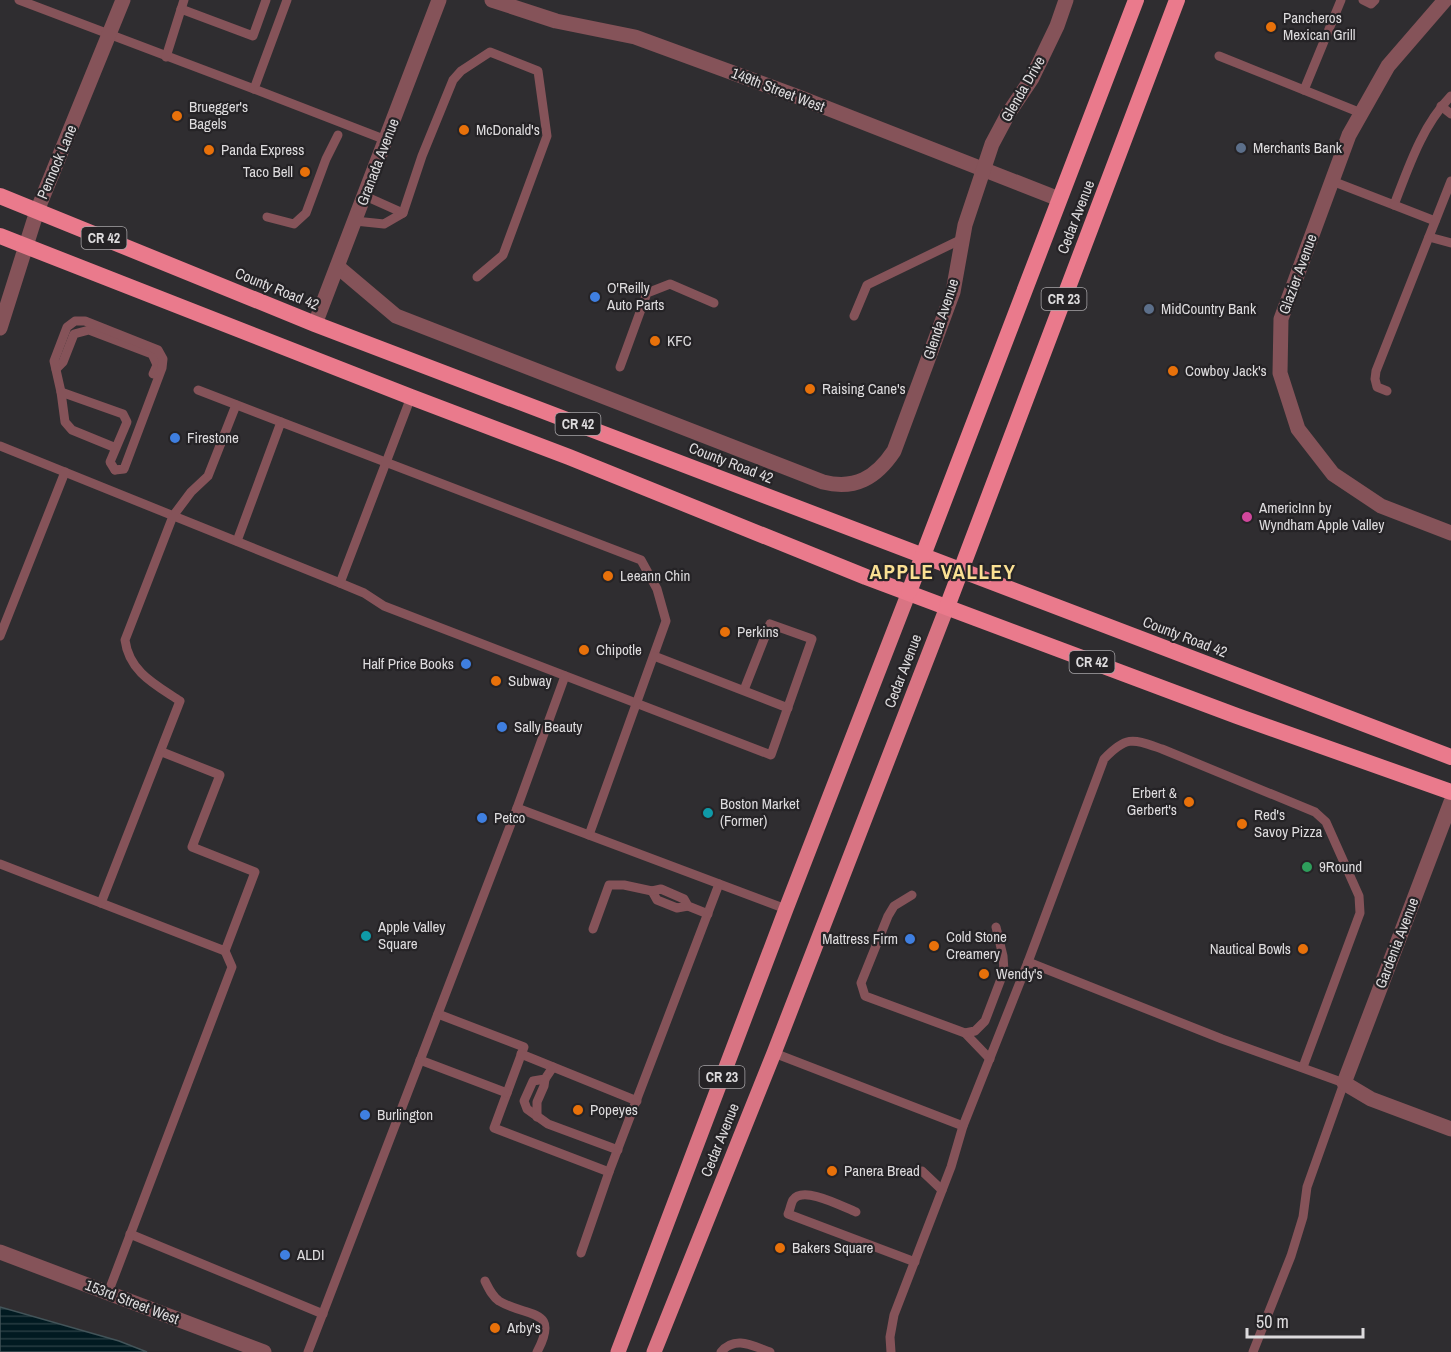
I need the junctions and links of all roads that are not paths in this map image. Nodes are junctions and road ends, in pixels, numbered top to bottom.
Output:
1 (19, 0) edge
2 (123, 0) edge
3 (439, 0) edge
4 (492, 0) edge
5 (1065, 0) edge
6 (1136, 0) edge
7 (1177, 0) edge
8 (1341, 0) edge
9 (1363, 0) edge
10 (1375, 0) edge
11 (1445, 0) edge
12 (266, 1) edge
13 (183, 4) edge
14 (286, 4) edge
15 (110, 36) junction
16 (1219, 56) dead end
17 (166, 57) junction
18 (254, 89) junction
19 (1304, 90) junction
20 (1451, 96) edge
21 (1441, 106) junction
22 (1361, 113) junction
23 (1451, 114) edge
24 (338, 135) dead end
25 (386, 141) junction
26 (992, 144) joint
27 (982, 171) junction
28 (1332, 181) junction
29 (1451, 181) edge
30 (0, 196) edge
31 (365, 196) junction
32 (1059, 199) junction
33 (1447, 203) edge
34 (1394, 205) junction
35 (37, 211) junction
36 (403, 213) junction
37 (267, 217) dead end
38 (355, 221) junction
39 (1435, 221) junction
40 (0, 236) edge
41 (1429, 237) junction
42 (963, 239) junction
43 (1451, 243) edge
44 (26, 246) junction
45 (338, 267) junction
46 (477, 277) dead end
47 (714, 303) dead end
48 (854, 316) dead end
49 (315, 324) junction
50 (0, 328) edge
51 (620, 367) dead end
52 (198, 390) dead end
53 (1387, 391) dead end
54 (61, 392) junction
55 (411, 397) junction
56 (236, 405) junction
57 (281, 422) junction
58 (0, 446) edge
59 (116, 448) junction
60 (386, 464) junction
61 (115, 470) junction
62 (65, 472) junction
63 (107, 489) junction
64 (173, 516) junction
65 (1451, 533) edge
66 (237, 542) junction
67 (922, 556) junction
68 (962, 571) junction
69 (340, 583) junction
70 (909, 592) junction
71 (947, 607) junction
72 (0, 636) edge
73 (654, 656) junction
74 (565, 676) junction
75 (744, 690) junction
76 (636, 703) junction
77 (788, 708) junction
78 (162, 752) junction
79 (1451, 757) edge
80 (1451, 792) edge
81 (1451, 802) edge
82 (517, 808) junction
83 (589, 835) junction
84 (0, 864) edge
85 (719, 884) junction
86 (912, 895) dead end
87 (101, 903) junction
88 (786, 909) junction
89 (708, 914) junction
90 (996, 927) dead end
91 (593, 929) dead end
92 (225, 951) junction
93 (1028, 962) junction
94 (438, 1014) junction
95 (965, 1034) junction
96 (774, 1053) junction
97 (521, 1054) junction
98 (990, 1059) junction
99 (420, 1060) junction
100 (553, 1067) junction
101 (1303, 1067) junction
102 (1344, 1083) junction
103 (507, 1093) junction
104 (637, 1101) junction
105 (963, 1126) junction
106 (1451, 1129) edge
107 (618, 1150) junction
108 (922, 1171) dead end
109 (609, 1172) junction
110 (942, 1190) junction
111 (856, 1212) dead end
112 (130, 1234) junction
113 (0, 1252) edge
114 (581, 1253) dead end
115 (915, 1262) junction
116 (485, 1281) dead end
117 (108, 1293) junction
118 (322, 1314) junction
119 (264, 1352) edge
120 (308, 1352) edge
121 (537, 1352) edge
122 (618, 1352) edge
123 (654, 1352) edge
124 (721, 1352) edge
125 (770, 1352) edge
126 (891, 1352) edge
127 (1253, 1352) edge

1 - 15 lane
2 - 15 street, Pennock Lane
3 - 25 street, Granada Avenue
4 - 27 street, 149th Street West
5 - 26 street, Glenda Drive
6 - 32 highway, Cedar Avenue / CR 23
7 - 68 highway, Cedar Avenue / CR 23
8 - 19 lane
9 - 10 lane
11 - 22 street, Glazier Avenue
12 - 13 lane
12 - 14 lane
13 - 17 lane
14 - 18 lane
15 - 17 lane
15 - 35 street, Pennock Lane
16 - 19 lane
17 - 18 lane
18 - 25 lane
19 - 22 lane
20 - 21 lane
21 - 23 lane
21 - 34 lane
22 - 28 street, Glazier Avenue
24 - 37 lane
25 - 31 street, Granada Avenue
26 - 27 street, Glenda Avenue
27 - 32 street, 149th Street West
27 - 42 street, Glenda Avenue
28 - 34 lane
28 - 65 street, Glazier Avenue
29 - 33 lane
30 - 35 highway, County Road 42 / CR 42
31 - 36 lane
31 - 38 street, Granada Avenue
32 - 67 highway, Cedar Avenue / CR 23
33 - 39 lane
34 - 39 lane
35 - 44 street, Pennock Lane
35 - 49 highway, County Road 42 / CR 42
36 - 38 lane
36 - 46 lane
38 - 45 street, Granada Avenue
39 - 41 lane
40 - 44 highway, CR 42
41 - 43 lane
41 - 53 lane
42 - 45 street, Glenda Avenue
42 - 48 lane
44 - 50 street, Pennock Lane
44 - 55 highway, CR 42
45 - 49 street, Granada Avenue
47 - 51 lane
49 - 67 highway, County Road 42 / CR 42
52 - 56 lane
54 - 59 lane
54 - 59 lane
54 - 61 lane
55 - 60 lane
55 - 70 highway, CR 42
56 - 57 lane
56 - 64 lane
57 - 60 lane
57 - 66 lane
58 - 62 lane
59 - 61 lane
60 - 69 lane
60 - 73 lane
61 - 63 lane
62 - 63 lane
62 - 72 lane
63 - 64 lane
64 - 66 lane
64 - 78 lane
66 - 69 lane
67 - 68 highway, County Road 42 / CR 42
67 - 70 highway, Cedar Avenue / CR 23
68 - 71 highway, Cedar Avenue / CR 23
68 - 79 highway, County Road 42 / CR 42
69 - 74 lane
70 - 71 highway, CR 42
70 - 88 main road, Cedar Avenue / CR 23
71 - 80 highway, CR 42
71 - 96 main road, Cedar Avenue / CR 23
73 - 75 lane
73 - 76 lane
74 - 76 lane
74 - 82 lane
75 - 77 lane
75 - 77 lane
76 - 77 lane
76 - 83 lane
78 - 87 lane
78 - 92 lane
81 - 102 street, Gardenia Avenue
82 - 83 lane
82 - 94 lane
83 - 85 lane
84 - 87 lane
85 - 88 lane
85 - 89 lane
86 - 95 lane
87 - 92 lane
88 - 122 main road, Cedar Avenue / CR 23
89 - 91 lane
89 - 104 lane
90 - 95 lane
92 - 112 lane
93 - 98 lane
93 - 101 lane
93 - 101 lane
94 - 97 lane
94 - 99 lane
95 - 98 lane
96 - 105 lane
96 - 123 main road, Cedar Avenue / CR 23
97 - 100 lane
97 - 103 lane
98 - 105 lane
99 - 103 lane
99 - 118 lane
100 - 104 lane
100 - 107 lane
101 - 102 lane
102 - 106 street
102 - 127 lane
103 - 109 lane
104 - 107 lane
105 - 110 lane
107 - 109 lane
108 - 110 lane
109 - 114 lane
110 - 115 lane
111 - 115 lane
112 - 117 lane
112 - 118 lane
113 - 117 street, 153rd Street West
115 - 126 lane
116 - 121 lane
117 - 119 street, 153rd Street West
118 - 120 lane
124 - 125 lane

